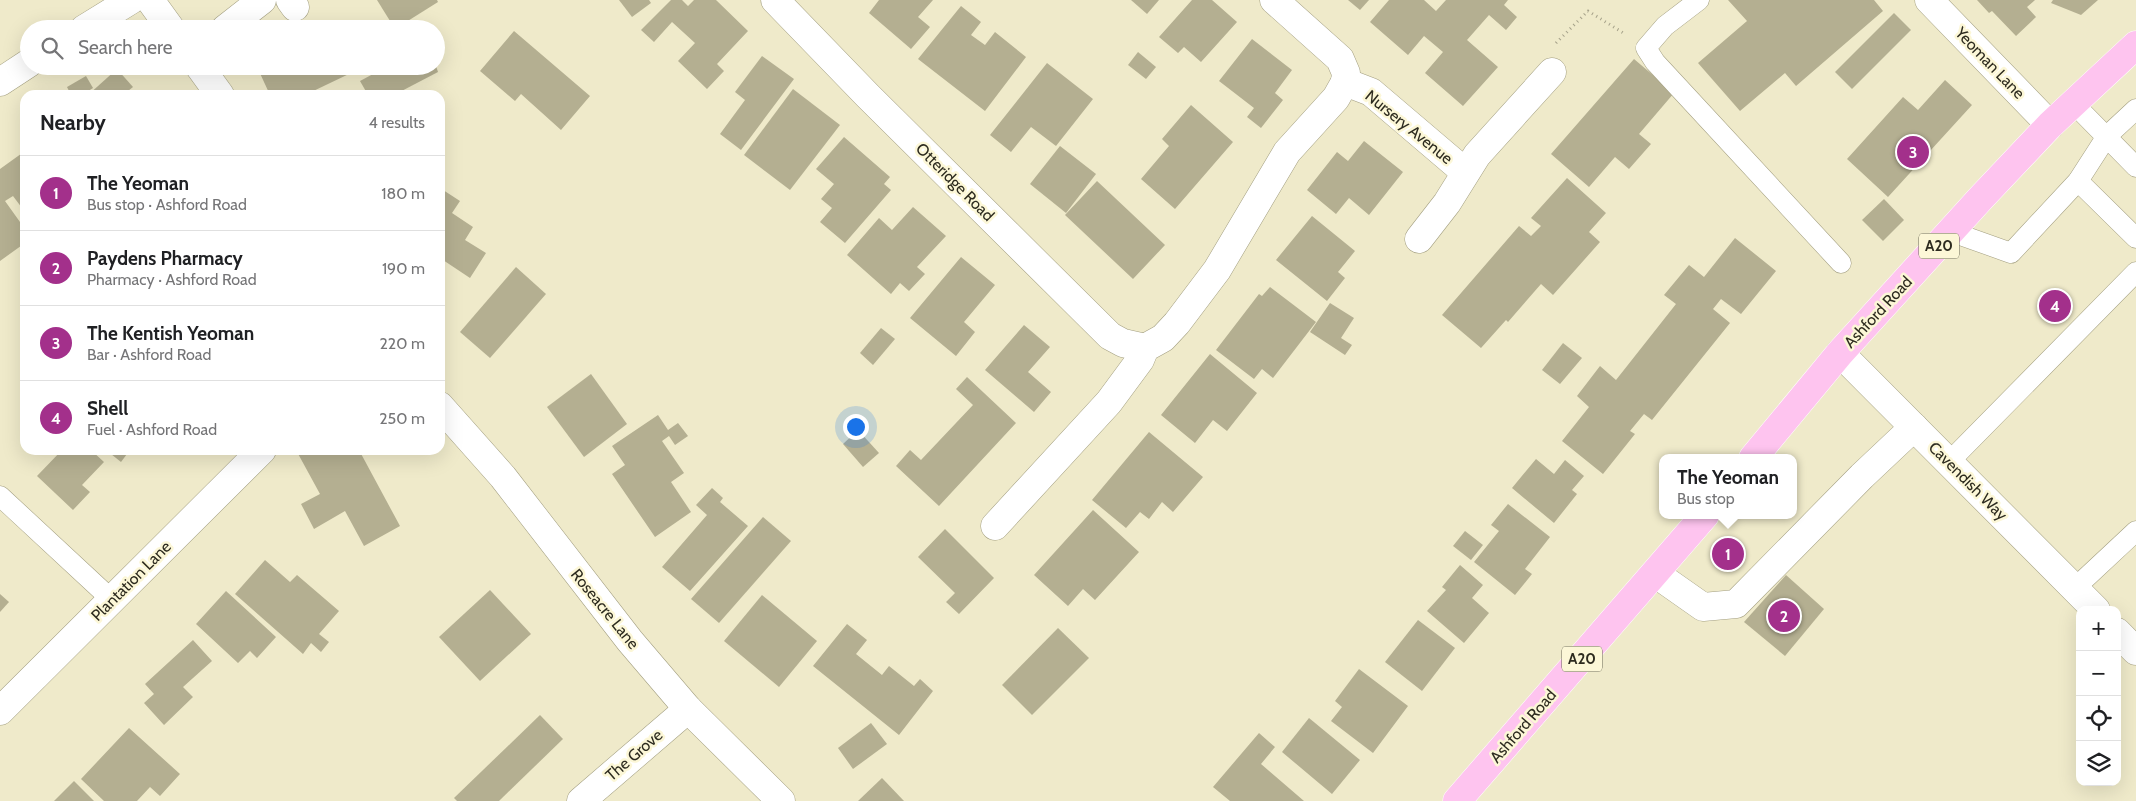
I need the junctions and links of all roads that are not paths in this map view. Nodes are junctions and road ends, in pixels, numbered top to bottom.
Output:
1 (131, 0) edge
2 (150, 0) edge
3 (262, 0) edge
4 (775, 0) edge
5 (1274, 0) edge
6 (1699, 0) edge
7 (1929, 0) edge
8 (99, 20) edge
9 (164, 20) edge
10 (236, 20) edge
11 (2136, 45) edge
12 (20, 69) edge
13 (1552, 72) road end
14 (205, 75) edge
15 (0, 82) edge
16 (1345, 82) junction
17 (216, 90) edge
18 (2074, 104) junction
19 (2136, 110) edge
20 (2050, 125) junction
21 (2107, 136) junction
22 (2136, 167) edge
23 (1465, 172) junction
24 (2078, 181) junction
25 (1952, 232) junction
26 (2136, 238) edge
27 (1419, 239) dead end
28 (1841, 263) dead end
29 (2136, 272) edge
30 (1145, 348) junction
31 (1840, 353) junction
32 (445, 412) edge
33 (1914, 427) junction
34 (1756, 454) edge
35 (257, 455) edge
36 (1949, 462) junction
37 (0, 496) edge
38 (1702, 519) edge
39 (995, 526) dead end
40 (2136, 530) edge
41 (1656, 574) junction
42 (2075, 588) junction
43 (112, 600) junction
44 (2092, 606) edge
45 (2121, 636) edge
46 (2136, 651) edge
47 (688, 709) junction
48 (0, 711) edge
49 (581, 801) edge
50 (781, 801) edge
51 (1458, 801) edge

1 - 8 street
2 - 9 street
3 - 10 street
4 - 30 street, Otteridge Road
5 - 16 street
6 - 28 lane
7 - 20 street, Yeoman Lane
11 - 18 main road, Ashford Road / A20
12 - 15 street
13 - 23 street, Nursery Avenue
14 - 17 street
16 - 23 street, Nursery Avenue
16 - 30 street
18 - 20 main road, Ashford Road / A20
18 - 21 lane
19 - 21 lane
20 - 25 main road, Ashford Road / A20
21 - 22 lane
21 - 24 lane
23 - 27 street, Nursery Avenue
24 - 25 lane
24 - 26 lane
25 - 31 main road, Ashford Road / A20
29 - 36 lane
30 - 39 street
31 - 33 street, Cavendish Way
31 - 34 main road, Ashford Road / A20
32 - 47 street, Roseacre Lane
33 - 36 street, Cavendish Way
33 - 41 street
35 - 43 street, Plantation Lane
36 - 42 street, Cavendish Way
37 - 43 lane
38 - 41 main road, Ashford Road / A20
40 - 42 lane
41 - 51 main road, Ashford Road / A20
42 - 44 street, Cavendish Way
43 - 48 street, Plantation Lane
45 - 46 street
47 - 49 street, The Grove
47 - 50 street, Roseacre Lane

